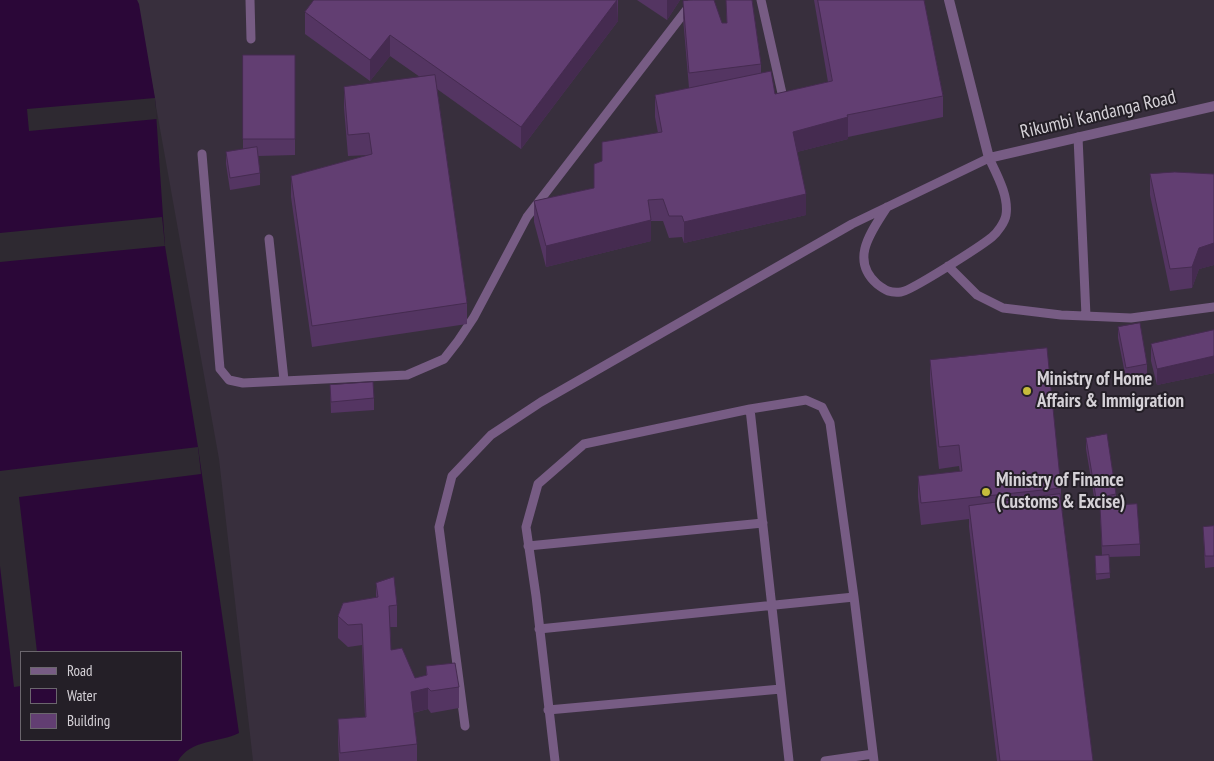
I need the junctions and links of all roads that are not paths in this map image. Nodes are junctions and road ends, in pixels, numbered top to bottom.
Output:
1 (250, 0) edge
2 (694, 0) edge
3 (761, 0) edge
4 (949, 0) edge
5 (251, 38) dead end
6 (1214, 106) edge
7 (785, 107) edge
8 (1078, 137) junction
9 (202, 154) dead end
10 (989, 158) junction
11 (887, 207) junction
12 (268, 239) dead end
13 (948, 266) junction
14 (1214, 306) edge
15 (1086, 316) junction
16 (284, 380) junction
17 (750, 409) junction
18 (763, 523) junction
19 (528, 546) junction
20 (854, 597) junction
21 (772, 606) junction
22 (539, 629) junction
23 (781, 689) junction
24 (548, 710) junction
25 (464, 726) dead end
26 (873, 758) edge
27 (556, 761) edge
28 (789, 761) edge
29 (825, 761) edge

1 - 5 lane
2 - 16 lane
3 - 7 lane
4 - 10 street
6 - 8 street, Rikumbi Kandanga Road
8 - 10 street, Rikumbi Kandanga Road
8 - 15 lane
9 - 16 lane
10 - 11 lane
10 - 13 lane
11 - 13 lane
11 - 25 lane
12 - 16 lane
13 - 15 lane
14 - 15 lane
17 - 18 lane
17 - 19 lane
17 - 20 lane
18 - 19 lane
18 - 21 lane
19 - 22 lane
20 - 21 lane
20 - 26 lane
21 - 22 lane
21 - 23 lane
22 - 24 lane
23 - 24 lane
23 - 28 lane
24 - 27 lane
26 - 29 lane

